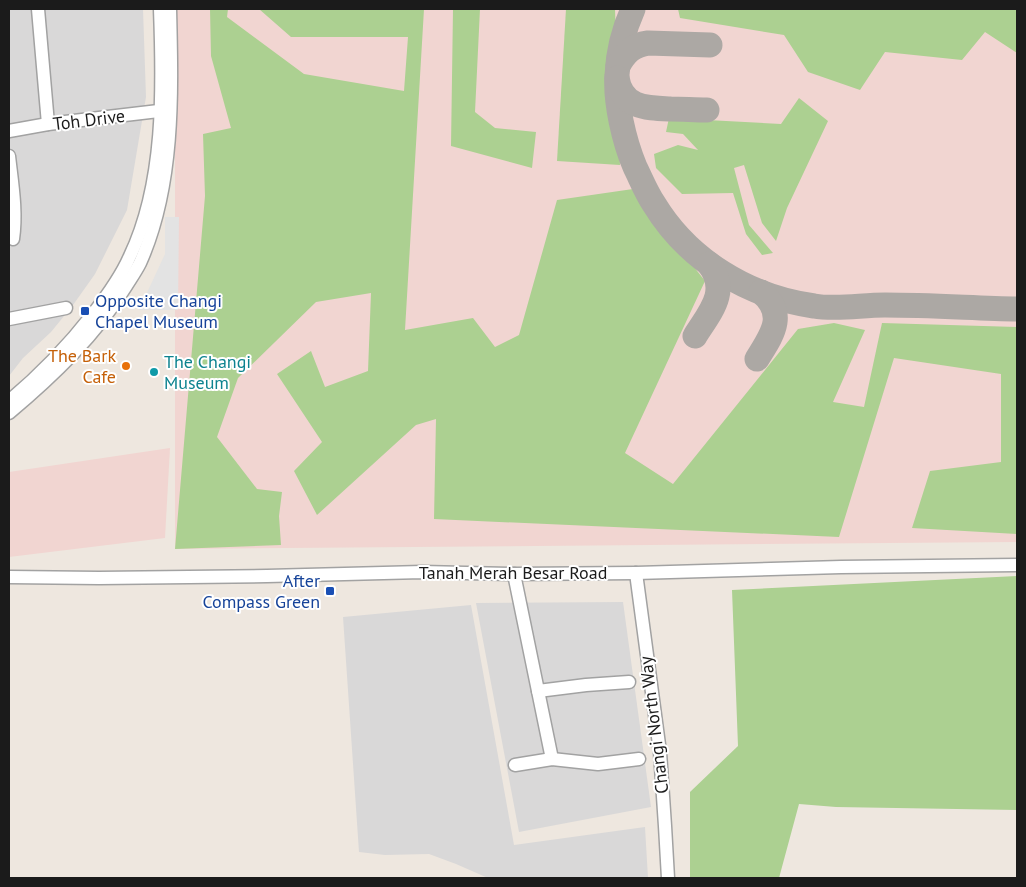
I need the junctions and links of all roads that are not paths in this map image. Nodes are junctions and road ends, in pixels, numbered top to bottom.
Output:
1 (38, 9) edge
2 (160, 9) edge
3 (170, 9) edge
4 (166, 111) junction
5 (48, 124) junction
6 (9, 131) edge
7 (9, 156) edge
8 (14, 239) dead end
9 (66, 308) dead end
10 (9, 319) edge
11 (9, 401) edge
12 (9, 413) edge
13 (1017, 565) edge
14 (636, 573) junction
15 (514, 574) junction
16 (9, 577) edge
17 (629, 682) dead end
18 (538, 691) junction
19 (552, 758) junction
20 (639, 759) dead end
21 (515, 766) dead end
22 (668, 878) edge

1 - 5 street
2 - 4 street
3 - 4 street
4 - 5 street, Toh Drive
4 - 11 street
4 - 12 street
5 - 6 street, Toh Drive
7 - 8 street
9 - 10 street
13 - 14 street, Tanah Merah Besar Road
14 - 15 street, Tanah Merah Besar Road
14 - 22 street, Changi North Way
15 - 16 street, Tanah Merah Besar Road
15 - 18 street
17 - 18 street
18 - 19 street
19 - 20 street
19 - 21 street

